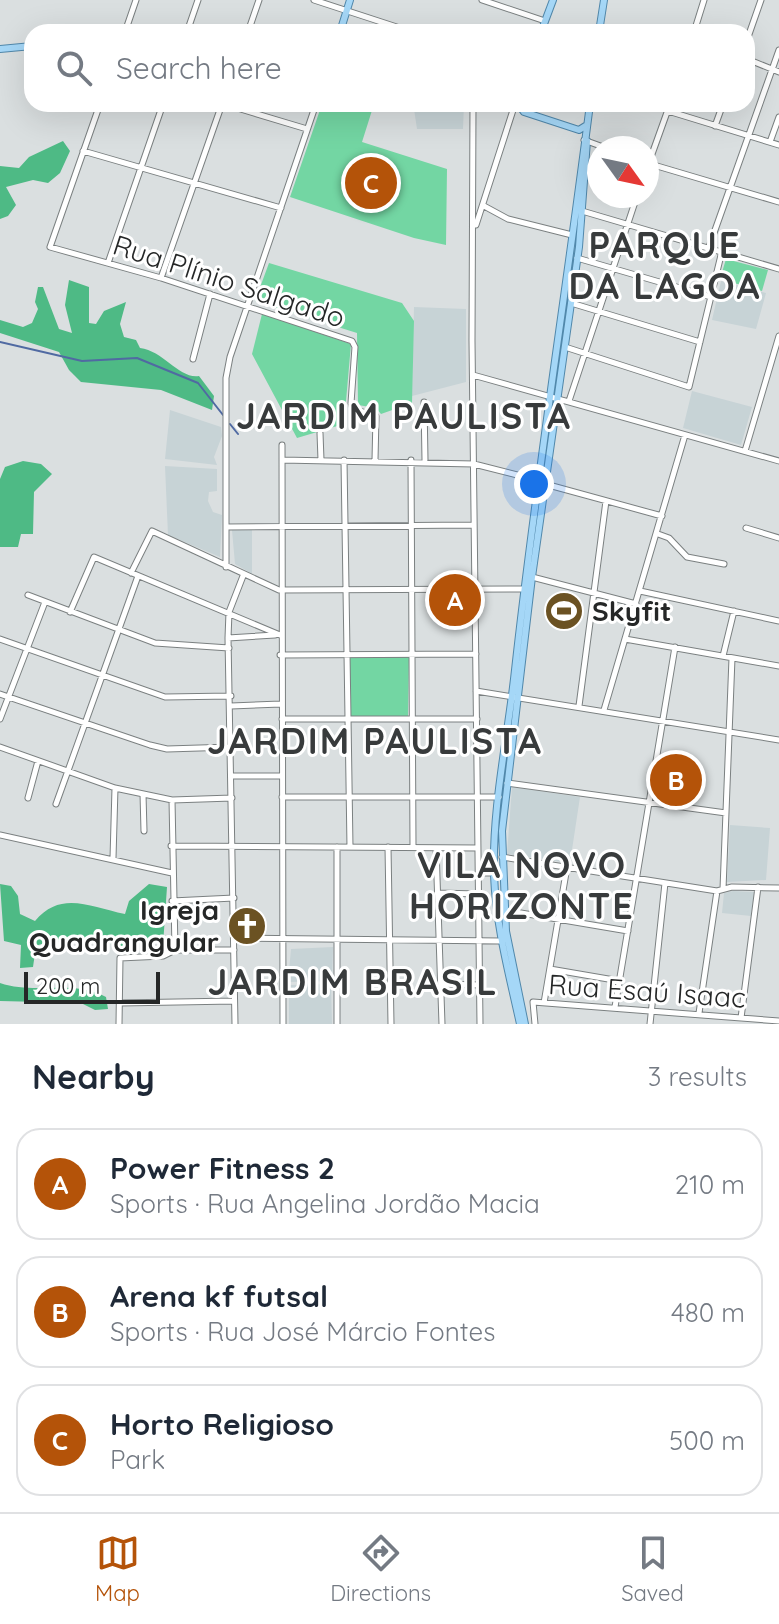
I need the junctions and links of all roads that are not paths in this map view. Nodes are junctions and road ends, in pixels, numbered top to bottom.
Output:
1 (136, 0) edge
2 (198, 0) edge
3 (259, 0) edge
4 (314, 0) edge
5 (350, 0) edge
6 (482, 0) edge
7 (553, 0) edge
8 (604, 0) edge
9 (704, 0) edge
10 (761, 0) edge
11 (347, 10) junction
12 (545, 21) junction
13 (128, 24) edge
14 (190, 24) edge
15 (251, 24) edge
16 (343, 24) edge
17 (388, 24) edge
18 (544, 24) edge
19 (600, 24) edge
20 (696, 24) edge
21 (753, 24) edge
22 (24, 47) edge
23 (0, 49) edge
24 (779, 50) edge
25 (755, 62) edge
26 (776, 71) edge
27 (97, 112) edge
28 (160, 112) edge
29 (220, 112) edge
30 (250, 112) edge
31 (313, 112) edge
32 (473, 112) edge
33 (513, 112) edge
34 (524, 112) joint
35 (589, 112) edge
36 (668, 112) edge
37 (679, 112) edge
38 (720, 112) edge
39 (779, 117) edge
40 (510, 121) junction
41 (715, 126) junction
42 (307, 129) junction
43 (585, 134) junction
44 (588, 136) edge
45 (659, 136) edge
46 (749, 136) junction
47 (770, 142) junction
48 (779, 145) edge
49 (83, 151) junction
50 (141, 168) junction
51 (659, 168) edge
52 (195, 183) junction
53 (731, 187) junction
54 (779, 202) edge
55 (484, 206) junction
56 (473, 207) junction
57 (281, 208) junction
58 (633, 208) edge
59 (582, 211) junction
60 (627, 223) junction
61 (474, 229) junction
62 (572, 233) junction
63 (709, 247) junction
64 (722, 251) junction
65 (577, 258) junction
66 (108, 263) junction
67 (612, 269) junction
68 (779, 269) edge
69 (161, 278) junction
70 (210, 294) junction
71 (711, 297) junction
72 (571, 303) junction
73 (246, 306) junction
74 (599, 312) junction
75 (779, 336) edge
76 (700, 342) junction
77 (565, 347) junction
78 (777, 350) edge
79 (585, 353) junction
80 (193, 359) dead end
81 (473, 375) junction
82 (550, 395) junction
83 (558, 398) junction
84 (569, 401) junction
85 (424, 402) dead end
86 (320, 433) dead end
87 (685, 435) junction
88 (282, 445) dead end
89 (745, 451) junction
90 (282, 460) junction
91 (344, 460) junction
92 (375, 460) junction
93 (411, 460) junction
94 (425, 460) junction
95 (321, 461) junction
96 (779, 461) edge
97 (474, 464) junction
98 (537, 480) junction
99 (545, 484) junction
100 (606, 501) junction
101 (662, 516) junction
102 (283, 525) junction
103 (345, 525) junction
104 (411, 525) junction
105 (474, 525) junction
106 (226, 527) junction
107 (746, 528) dead end
108 (658, 534) junction
109 (779, 538) edge
110 (724, 564) dead end
111 (226, 567) junction
112 (134, 574) junction
113 (243, 576) junction
114 (532, 577) junction
115 (346, 589) junction
116 (524, 589) junction
117 (279, 590) junction
118 (411, 590) junction
119 (475, 590) junction
120 (640, 591) junction
121 (594, 593) junction
122 (28, 595) dead end
123 (45, 602) junction
124 (636, 604) junction
125 (734, 611) junction
126 (70, 612) junction
127 (229, 612) junction
128 (779, 621) edge
129 (117, 629) junction
130 (265, 632) junction
131 (280, 635) junction
132 (228, 638) junction
133 (0, 639) edge
134 (625, 639) junction
135 (675, 647) junction
136 (229, 648) junction
137 (27, 649) junction
138 (346, 654) junction
139 (411, 654) junction
140 (476, 654) junction
141 (280, 655) junction
142 (723, 656) junction
143 (732, 658) junction
144 (779, 666) edge
145 (101, 675) junction
146 (476, 691) junction
147 (0, 694) edge
148 (231, 696) junction
149 (515, 696) junction
150 (8, 697) junction
151 (281, 704) junction
152 (231, 706) junction
153 (579, 706) junction
154 (604, 710) junction
155 (347, 718) junction
156 (0, 719) edge
157 (281, 719) junction
158 (411, 719) junction
159 (477, 719) junction
160 (663, 720) junction
161 (85, 725) junction
162 (729, 731) junction
163 (779, 740) edge
164 (0, 747) edge
165 (232, 747) junction
166 (38, 761) junction
167 (68, 771) junction
168 (232, 776) junction
169 (280, 776) junction
170 (507, 783) junction
171 (115, 788) junction
172 (143, 794) junction
173 (282, 797) junction
174 (499, 797) junction
175 (28, 798) dead end
176 (232, 798) junction
177 (478, 798) junction
178 (348, 799) junction
179 (412, 799) junction
180 (172, 800) junction
181 (650, 803) junction
182 (56, 804) dead end
183 (726, 813) junction
184 (144, 831) dead end
185 (0, 835) edge
186 (171, 846) junction
187 (233, 846) junction
188 (337, 847) junction
189 (350, 847) junction
190 (388, 847) junction
191 (413, 847) junction
192 (282, 848) junction
193 (436, 848) junction
194 (478, 848) junction
195 (501, 856) junction
196 (113, 858) junction
197 (567, 867) junction
198 (172, 873) junction
199 (479, 873) junction
200 (494, 873) junction
201 (637, 878) junction
202 (665, 883) junction
203 (758, 887) junction
204 (779, 888) edge
205 (720, 890) junction
206 (437, 893) junction
207 (479, 894) junction
208 (234, 898) junction
209 (172, 901) junction
210 (504, 910) junction
211 (559, 918) junction
212 (628, 931) junction
213 (234, 938) junction
214 (282, 939) junction
215 (337, 939) junction
216 (389, 939) junction
217 (438, 941) junction
218 (500, 941) junction
219 (479, 942) junction
220 (175, 950) junction
221 (234, 950) junction
222 (550, 969) junction
223 (620, 981) junction
224 (442, 984) junction
225 (480, 985) junction
226 (234, 1001) junction
227 (120, 1003) junction
228 (544, 1003) junction
229 (615, 1007) junction
230 (652, 1009) junction
231 (699, 1013) junction
232 (741, 1018) junction
233 (779, 1021) edge
234 (119, 1024) edge
235 (235, 1024) edge
236 (283, 1024) edge
237 (337, 1024) edge
238 (391, 1024) edge
239 (442, 1024) edge
240 (480, 1024) edge
241 (523, 1024) edge
242 (535, 1024) edge
243 (650, 1024) edge

1 - 13 street
2 - 14 street
3 - 15 street
4 - 11 street
5 - 11 main road
6 - 12 street
7 - 12 main road
8 - 19 main road
9 - 20 street
10 - 21 street
11 - 16 main road
11 - 17 street
12 - 18 main road
22 - 23 main road
24 - 26 street
25 - 26 street
26 - 46 street
27 - 49 street
28 - 50 street
29 - 52 street
30 - 42 street
31 - 42 street
32 - 56 street
33 - 40 street
34 - 40 street
34 - 43 main road
35 - 43 main road
36 - 45 street
37 - 41 street
38 - 41 street
39 - 47 street
40 - 55 street
41 - 46 street
42 - 57 street
43 - 44 street
43 - 59 main road
43 - 62 main road
46 - 47 street
46 - 53 street
47 - 48 street
49 - 50 street
49 - 66 street, Rua Plínio Salgado
50 - 52 street
50 - 66 street
51 - 53 street
52 - 57 street
52 - 69 street
53 - 54 street
53 - 63 street
55 - 56 street
55 - 61 street
55 - 62 street
56 - 61 street
57 - 73 street
58 - 60 street
59 - 60 street
59 - 65 main road
60 - 63 street
60 - 67 street
61 - 81 street
62 - 82 main road
63 - 64 street
64 - 68 street
64 - 71 street
65 - 67 street
65 - 72 main road
66 - 69 street, Rua Plínio Salgado
67 - 71 street
67 - 74 street
69 - 70 street, Rua Plínio Salgado
70 - 73 street, Rua Plínio Salgado
70 - 80 street
71 - 76 street
72 - 74 street
72 - 77 main road
73 - 92 street, Rua Plínio Salgado
73 - 106 street
74 - 76 street
74 - 79 street
75 - 78 street
76 - 79 street
77 - 79 street
77 - 83 main road
78 - 89 street
79 - 84 street
81 - 82 street
81 - 97 street
82 - 83 street
82 - 98 main road
83 - 84 street
83 - 99 main road
84 - 87 street
85 - 94 street
86 - 95 street
87 - 89 street
87 - 101 street
88 - 90 street
89 - 96 street
90 - 95 street
90 - 102 street
91 - 92 street
91 - 95 street
91 - 103 street
92 - 93 street
93 - 94 street
93 - 104 street
94 - 97 street
97 - 98 street
97 - 105 street
98 - 116 main road
99 - 100 street
99 - 114 main road
100 - 101 street
100 - 121 street
101 - 108 street
102 - 103 street
102 - 106 street
102 - 117 street
103 - 104 street
103 - 115 street
104 - 105 street
104 - 118 street
105 - 119 street
106 - 111 street
107 - 109 street
108 - 110 street
108 - 120 street
111 - 112 street
111 - 113 street
112 - 126 street
112 - 127 street
112 - 129 street
113 - 117 street
113 - 127 street
114 - 121 street
114 - 149 main road
115 - 117 street
115 - 118 street
115 - 138 street
116 - 119 street
116 - 149 main road
117 - 131 street
118 - 119 street
118 - 139 street
119 - 140 street
120 - 124 street
120 - 125 street
121 - 124 street
121 - 153 street
122 - 123 street
123 - 126 street
123 - 137 street
124 - 134 street
125 - 128 street
125 - 142 street
126 - 129 street
127 - 130 street
127 - 132 street
129 - 136 street
129 - 145 street
130 - 131 street
130 - 132 street
131 - 141 street
132 - 136 street
133 - 137 street
134 - 135 street
134 - 154 street
135 - 142 street
135 - 160 street
136 - 148 street
137 - 145 street
137 - 150 street
138 - 139 street
138 - 141 street
138 - 155 street
139 - 140 street
139 - 158 street
140 - 146 street
141 - 151 street
142 - 143 street
143 - 144 street
143 - 162 street
145 - 148 street
145 - 161 street
146 - 149 street
146 - 159 street
147 - 150 street
148 - 152 street
149 - 153 street
149 - 170 main road
149 - 174 main road
150 - 156 street
150 - 161 street
151 - 152 street
151 - 157 street
152 - 165 street
153 - 154 street
154 - 160 street
155 - 157 street
155 - 158 street
155 - 178 street
157 - 169 street
158 - 159 street
158 - 179 street
159 - 177 street
160 - 162 street
160 - 181 street
161 - 165 street
161 - 167 street
162 - 163 street
162 - 183 street
164 - 166 street
165 - 168 street
166 - 167 street
166 - 175 street
167 - 171 street
167 - 182 street
168 - 169 street
168 - 176 street
169 - 173 street
170 - 181 street
170 - 195 main road
171 - 172 street
171 - 196 street
172 - 180 street
172 - 184 street
173 - 178 street
173 - 192 street
174 - 177 street
174 - 200 main road
176 - 180 street
176 - 187 street
177 - 179 street
177 - 194 street
178 - 179 street
178 - 189 street
179 - 191 street
180 - 186 street
181 - 183 street
181 - 201 street
183 - 205 street
185 - 196 street
186 - 187 street
186 - 198 street
187 - 192 street
187 - 208 street
188 - 189 street
188 - 192 street
188 - 215 street
189 - 190 street
190 - 191 street
190 - 216 street
191 - 193 street
192 - 214 street
193 - 194 street
193 - 206 street
194 - 199 street
195 - 197 street
195 - 210 main road
196 - 198 street
197 - 201 street
197 - 211 street
198 - 209 street
199 - 200 street
199 - 207 street
200 - 218 main road
201 - 202 street
201 - 212 street
202 - 205 street
202 - 230 street
203 - 204 street
203 - 205 street
203 - 232 street
205 - 231 street
206 - 207 street
206 - 217 street
207 - 219 street
208 - 209 street
208 - 213 street
209 - 220 street
210 - 211 street
210 - 241 main road
211 - 212 street
211 - 222 street
212 - 223 street
213 - 214 street
213 - 221 street
214 - 215 street
214 - 236 street
215 - 216 street
215 - 237 street
216 - 217 street
216 - 238 street
217 - 219 street
217 - 224 street
218 - 219 street
218 - 241 main road
219 - 225 street
220 - 221 street
220 - 227 street
221 - 226 street
222 - 223 street
222 - 228 street
223 - 229 street
224 - 225 street
224 - 239 street
225 - 240 street
226 - 227 street
226 - 235 street
227 - 234 street
228 - 229 street, Rua Esaú Isaac
228 - 242 street, Rua Esaú Isaac
229 - 230 street, Rua Esaú Isaac
230 - 231 street, Rua Esaú Isaac
230 - 243 street
231 - 232 street, Rua Esaú Isaac
232 - 233 street, Rua Esaú Isaac

